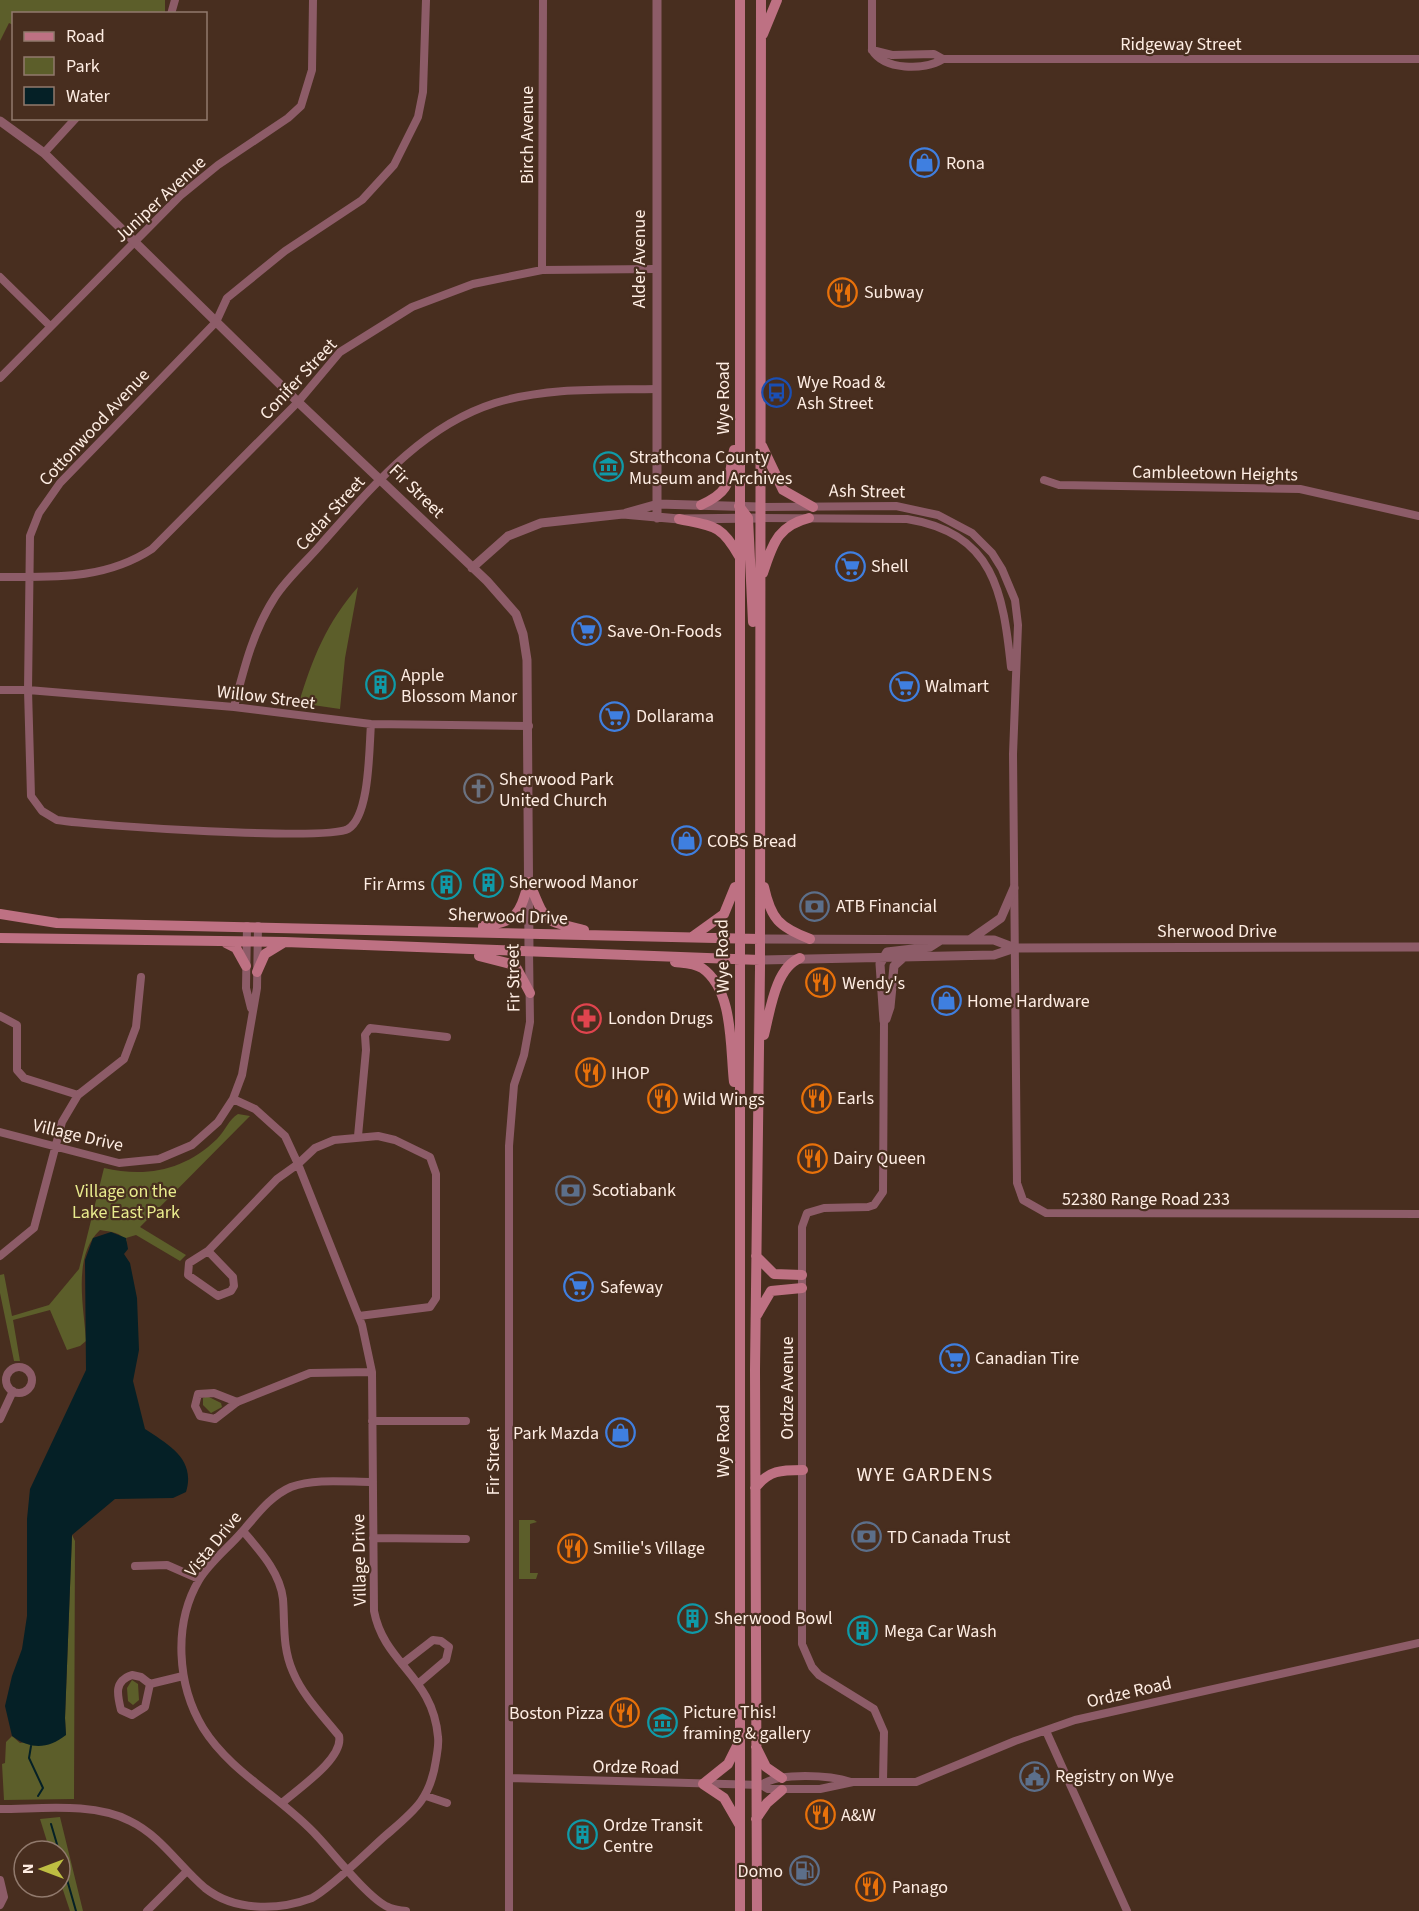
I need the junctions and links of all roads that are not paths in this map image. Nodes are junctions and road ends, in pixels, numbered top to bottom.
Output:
1 (313, 0) edge
2 (426, 0) edge
3 (543, 0) edge
4 (657, 0) edge
5 (740, 0) edge
6 (761, 0) edge
7 (777, 0) edge
8 (872, 0) edge
9 (760, 42) junction
10 (872, 50) junction
11 (943, 59) junction
12 (1419, 59) edge
13 (73, 120) edge
14 (0, 121) edge
15 (44, 153) junction
16 (134, 242) junction
17 (655, 269) junction
18 (542, 270) junction
19 (0, 277) edge
20 (216, 322) junction
21 (51, 326) junction
22 (0, 378) edge
23 (657, 389) junction
24 (298, 402) junction
25 (739, 426) junction
26 (759, 440) junction
27 (380, 478) junction
28 (1044, 480) dead end
29 (658, 504) junction
30 (701, 505) junction
31 (760, 512) junction
32 (811, 512) junction
33 (623, 514) junction
34 (742, 514) junction
35 (1419, 516) edge
36 (657, 518) junction
37 (679, 519) junction
38 (740, 558) junction
39 (472, 568) junction
40 (0, 577) edge
41 (28, 577) junction
42 (760, 582) junction
43 (761, 649) junction
44 (1014, 689) junction
45 (0, 690) edge
46 (28, 690) junction
47 (234, 707) junction
48 (371, 724) junction
49 (529, 726) junction
50 (760, 869) junction
51 (738, 879) junction
52 (529, 882) junction
53 (1014, 888) junction
54 (0, 914) edge
55 (252, 926) junction
56 (458, 931) junction
57 (529, 934) junction
58 (602, 935) junction
59 (0, 938) edge
60 (692, 938) junction
61 (738, 938) junction
62 (759, 939) junction
63 (810, 939) junction
64 (941, 940) junction
65 (969, 940) junction
66 (220, 941) junction
67 (252, 942) junction
68 (285, 942) junction
69 (435, 948) junction
70 (1015, 948) junction
71 (1419, 948) edge
72 (529, 951) junction
73 (612, 953) junction
74 (884, 956) junction
75 (905, 956) junction
76 (800, 958) junction
77 (740, 959) junction
78 (760, 960) junction
79 (246, 966) junction
80 (257, 972) junction
81 (141, 977) dead end
82 (530, 993) junction
83 (251, 1009) junction
84 (0, 1016) edge
85 (884, 1021) junction
86 (447, 1037) dead end
87 (759, 1050) junction
88 (78, 1095) junction
89 (232, 1099) junction
90 (0, 1132) edge
91 (740, 1135) junction
92 (358, 1136) junction
93 (56, 1148) junction
94 (298, 1164) junction
95 (1419, 1214) edge
96 (208, 1251) junction
97 (0, 1256) edge
98 (756, 1256) junction
99 (802, 1275) junction
100 (802, 1288) junction
101 (359, 1316) junction
102 (755, 1318) junction
103 (372, 1372) junction
104 (13, 1391) dead end
105 (237, 1402) junction
106 (0, 1419) edge
107 (372, 1421) junction
108 (466, 1421) dead end
109 (802, 1470) junction
110 (373, 1482) junction
111 (755, 1488) junction
112 (243, 1531) junction
113 (374, 1538) junction
114 (466, 1539) dead end
115 (135, 1566) dead end
116 (199, 1579) junction
117 (1419, 1643) edge
118 (402, 1664) junction
119 (183, 1676) junction
120 (419, 1683) junction
121 (150, 1684) junction
122 (1046, 1731) junction
123 (740, 1741) junction
124 (755, 1745) junction
125 (782, 1778) junction
126 (509, 1779) junction
127 (884, 1781) junction
128 (853, 1782) junction
129 (703, 1784) junction
130 (740, 1784) junction
131 (758, 1785) junction
132 (782, 1790) junction
133 (426, 1796) junction
134 (282, 1803) junction
135 (447, 1803) dead end
136 (0, 1809) edge
137 (756, 1820) junction
138 (740, 1825) junction
139 (346, 1870) junction
140 (187, 1871) junction
141 (0, 1880) edge
142 (0, 1905) edge
143 (147, 1911) edge
144 (406, 1911) edge
145 (509, 1911) edge
146 (740, 1911) edge
147 (757, 1911) edge
148 (1127, 1911) edge

1 - 16 street, Juniper Avenue
2 - 20 street, Cottonwood Avenue
3 - 18 street, Birch Avenue
4 - 17 street, Alder Avenue
5 - 25 main road, Wye Road
6 - 9 main road, Wye Road
7 - 9 main road
8 - 10 street
9 - 26 main road, Wye Road
10 - 11 street, Ridgeway Street
10 - 11 street, Ridgeway Street
11 - 12 street, Ridgeway Street
13 - 15 street
14 - 15 street, Fir Street
15 - 16 street, Fir Street
16 - 20 street, Fir Street
16 - 21 street, Juniper Avenue
17 - 18 street, Conifer Street
17 - 23 street, Alder Avenue
18 - 24 street, Conifer Street
19 - 21 street
20 - 24 street, Fir Street
20 - 41 street, Cottonwood Avenue
21 - 22 street, Juniper Avenue
23 - 27 street, Cedar Street
23 - 29 street, Alder Avenue
24 - 27 street, Fir Street
24 - 41 street, Conifer Street
25 - 30 main road
25 - 34 main road, Wye Road
26 - 31 main road, Wye Road
26 - 32 main road
27 - 39 street, Fir Street
27 - 47 street, Cedar Street
28 - 35 street, Cambleetown Heights
29 - 30 street, Ash Street
29 - 33 street, Ash Street
29 - 36 street, Alder Avenue
30 - 34 street, Ash Street
31 - 32 street, Ash Street
31 - 34 street, Ash Street
31 - 34 street, Ash Street
31 - 42 main road, Wye Road
32 - 42 main road
32 - 44 street, Ash Street
32 - 44 street, Ash Street
33 - 36 street, Ash Street
33 - 39 street, Ash Street
34 - 37 street, Ash Street
34 - 38 main road, Wye Road
34 - 43 main road
36 - 37 street, Ash Street
37 - 38 main road
38 - 51 main road, Wye Road
39 - 49 street, Fir Street
40 - 41 street, Conifer Street
41 - 46 street, Cottonwood Avenue
42 - 43 main road, Wye Road
43 - 50 main road, Wye Road
44 - 53 street, Ash Street
45 - 46 street, Willow Street
46 - 47 street, Willow Street
46 - 48 street, Cottonwood Avenue
47 - 48 street, Willow Street
48 - 49 street, Willow Street
49 - 52 street, Fir Street
50 - 62 main road, Wye Road
50 - 63 main road
51 - 60 main road
51 - 61 main road, Wye Road
52 - 56 main road
52 - 57 street, Fir Street
52 - 58 main road
53 - 65 street
53 - 70 street, Ash Street
54 - 55 main road, Sherwood Drive
55 - 56 main road, Sherwood Drive
55 - 67 street, Village Drive
56 - 57 main road, Sherwood Drive
57 - 58 main road, Sherwood Drive
57 - 72 street, Fir Street
58 - 60 main road, Sherwood Drive
59 - 66 main road, Sherwood Drive
60 - 61 main road, Sherwood Drive
61 - 62 main road, Sherwood Drive
61 - 77 main road, Wye Road
62 - 63 street, Sherwood Drive
62 - 78 main road, Wye Road
63 - 64 street, Sherwood Drive
64 - 65 street, Sherwood Drive
64 - 74 street
65 - 70 street, Sherwood Drive
66 - 67 main road, Sherwood Drive
66 - 79 main road
67 - 68 main road, Sherwood Drive
67 - 79 street, Village Drive
67 - 80 street, Village Drive
68 - 69 main road, Sherwood Drive
68 - 80 main road
69 - 72 main road, Sherwood Drive
69 - 82 main road
70 - 71 street, Sherwood Drive
70 - 75 street, Sherwood Drive
70 - 95 street, 52380 Range Road 233
72 - 73 main road, Sherwood Drive
72 - 82 street, Fir Street
73 - 77 main road, Sherwood Drive
73 - 91 main road
74 - 75 street, Sherwood Drive
74 - 76 street, Sherwood Drive
74 - 85 street
75 - 85 street
76 - 78 street, Sherwood Drive
76 - 87 main road
77 - 78 main road, Sherwood Drive
77 - 91 main road, Wye Road
78 - 87 main road, Wye Road
79 - 83 street, Village Drive
80 - 83 street, Village Drive
81 - 88 street
82 - 126 street, Fir Street
83 - 89 street, Village Drive
84 - 88 street
85 - 99 street, Ordze Avenue
86 - 92 street
87 - 98 main road, Wye Road
88 - 93 street
89 - 93 street, Village Drive
89 - 94 street, Village Drive
90 - 93 street, Village Drive
91 - 123 main road, Wye Road
92 - 94 street
92 - 101 street
93 - 97 street
94 - 96 street
94 - 101 street, Village Drive
96 - 96 street
98 - 99 main road
98 - 102 main road, Wye Road
99 - 100 street, Ordze Avenue
100 - 102 main road
100 - 109 street, Ordze Avenue
101 - 103 street, Village Drive
102 - 111 main road, Wye Road
103 - 105 street
103 - 107 street, Village Drive
104 - 106 street
105 - 105 street
107 - 108 street
107 - 110 street, Village Drive
109 - 111 main road
109 - 127 street, Ordze Avenue
110 - 112 street, Vista Drive
110 - 113 street, Village Drive
111 - 124 main road, Wye Road
112 - 116 street, Vista Drive
112 - 134 street
113 - 114 street
113 - 118 street, Village Drive
115 - 116 street
116 - 119 street, Vista Drive
117 - 122 street, Ordze Road
118 - 120 street, Village Drive
118 - 120 street
119 - 121 street
119 - 134 street, Vista Drive
120 - 133 street, Village Drive
121 - 121 street
122 - 127 street, Ordze Road
122 - 148 street
123 - 129 main road
123 - 130 main road, Wye Road
124 - 125 main road
124 - 131 main road, Wye Road
125 - 128 street, Ordze Road
125 - 131 street, Ordze Road
126 - 129 street, Ordze Road
126 - 145 street, Fir Street
127 - 128 street, Ordze Road
128 - 132 street, Ordze Road
129 - 130 street, Ordze Road
129 - 138 main road
130 - 131 street, Ordze Road
130 - 138 main road, Wye Road
131 - 132 street, Ordze Road
131 - 137 main road, Wye Road
132 - 137 main road
133 - 135 street
133 - 139 street, Village Drive
134 - 139 street, Vista Drive
136 - 140 street, Village Drive
137 - 147 main road, Wye Road
138 - 146 main road, Wye Road
139 - 140 street, Village Drive
139 - 144 street, Vista Drive
140 - 143 street
141 - 142 street

